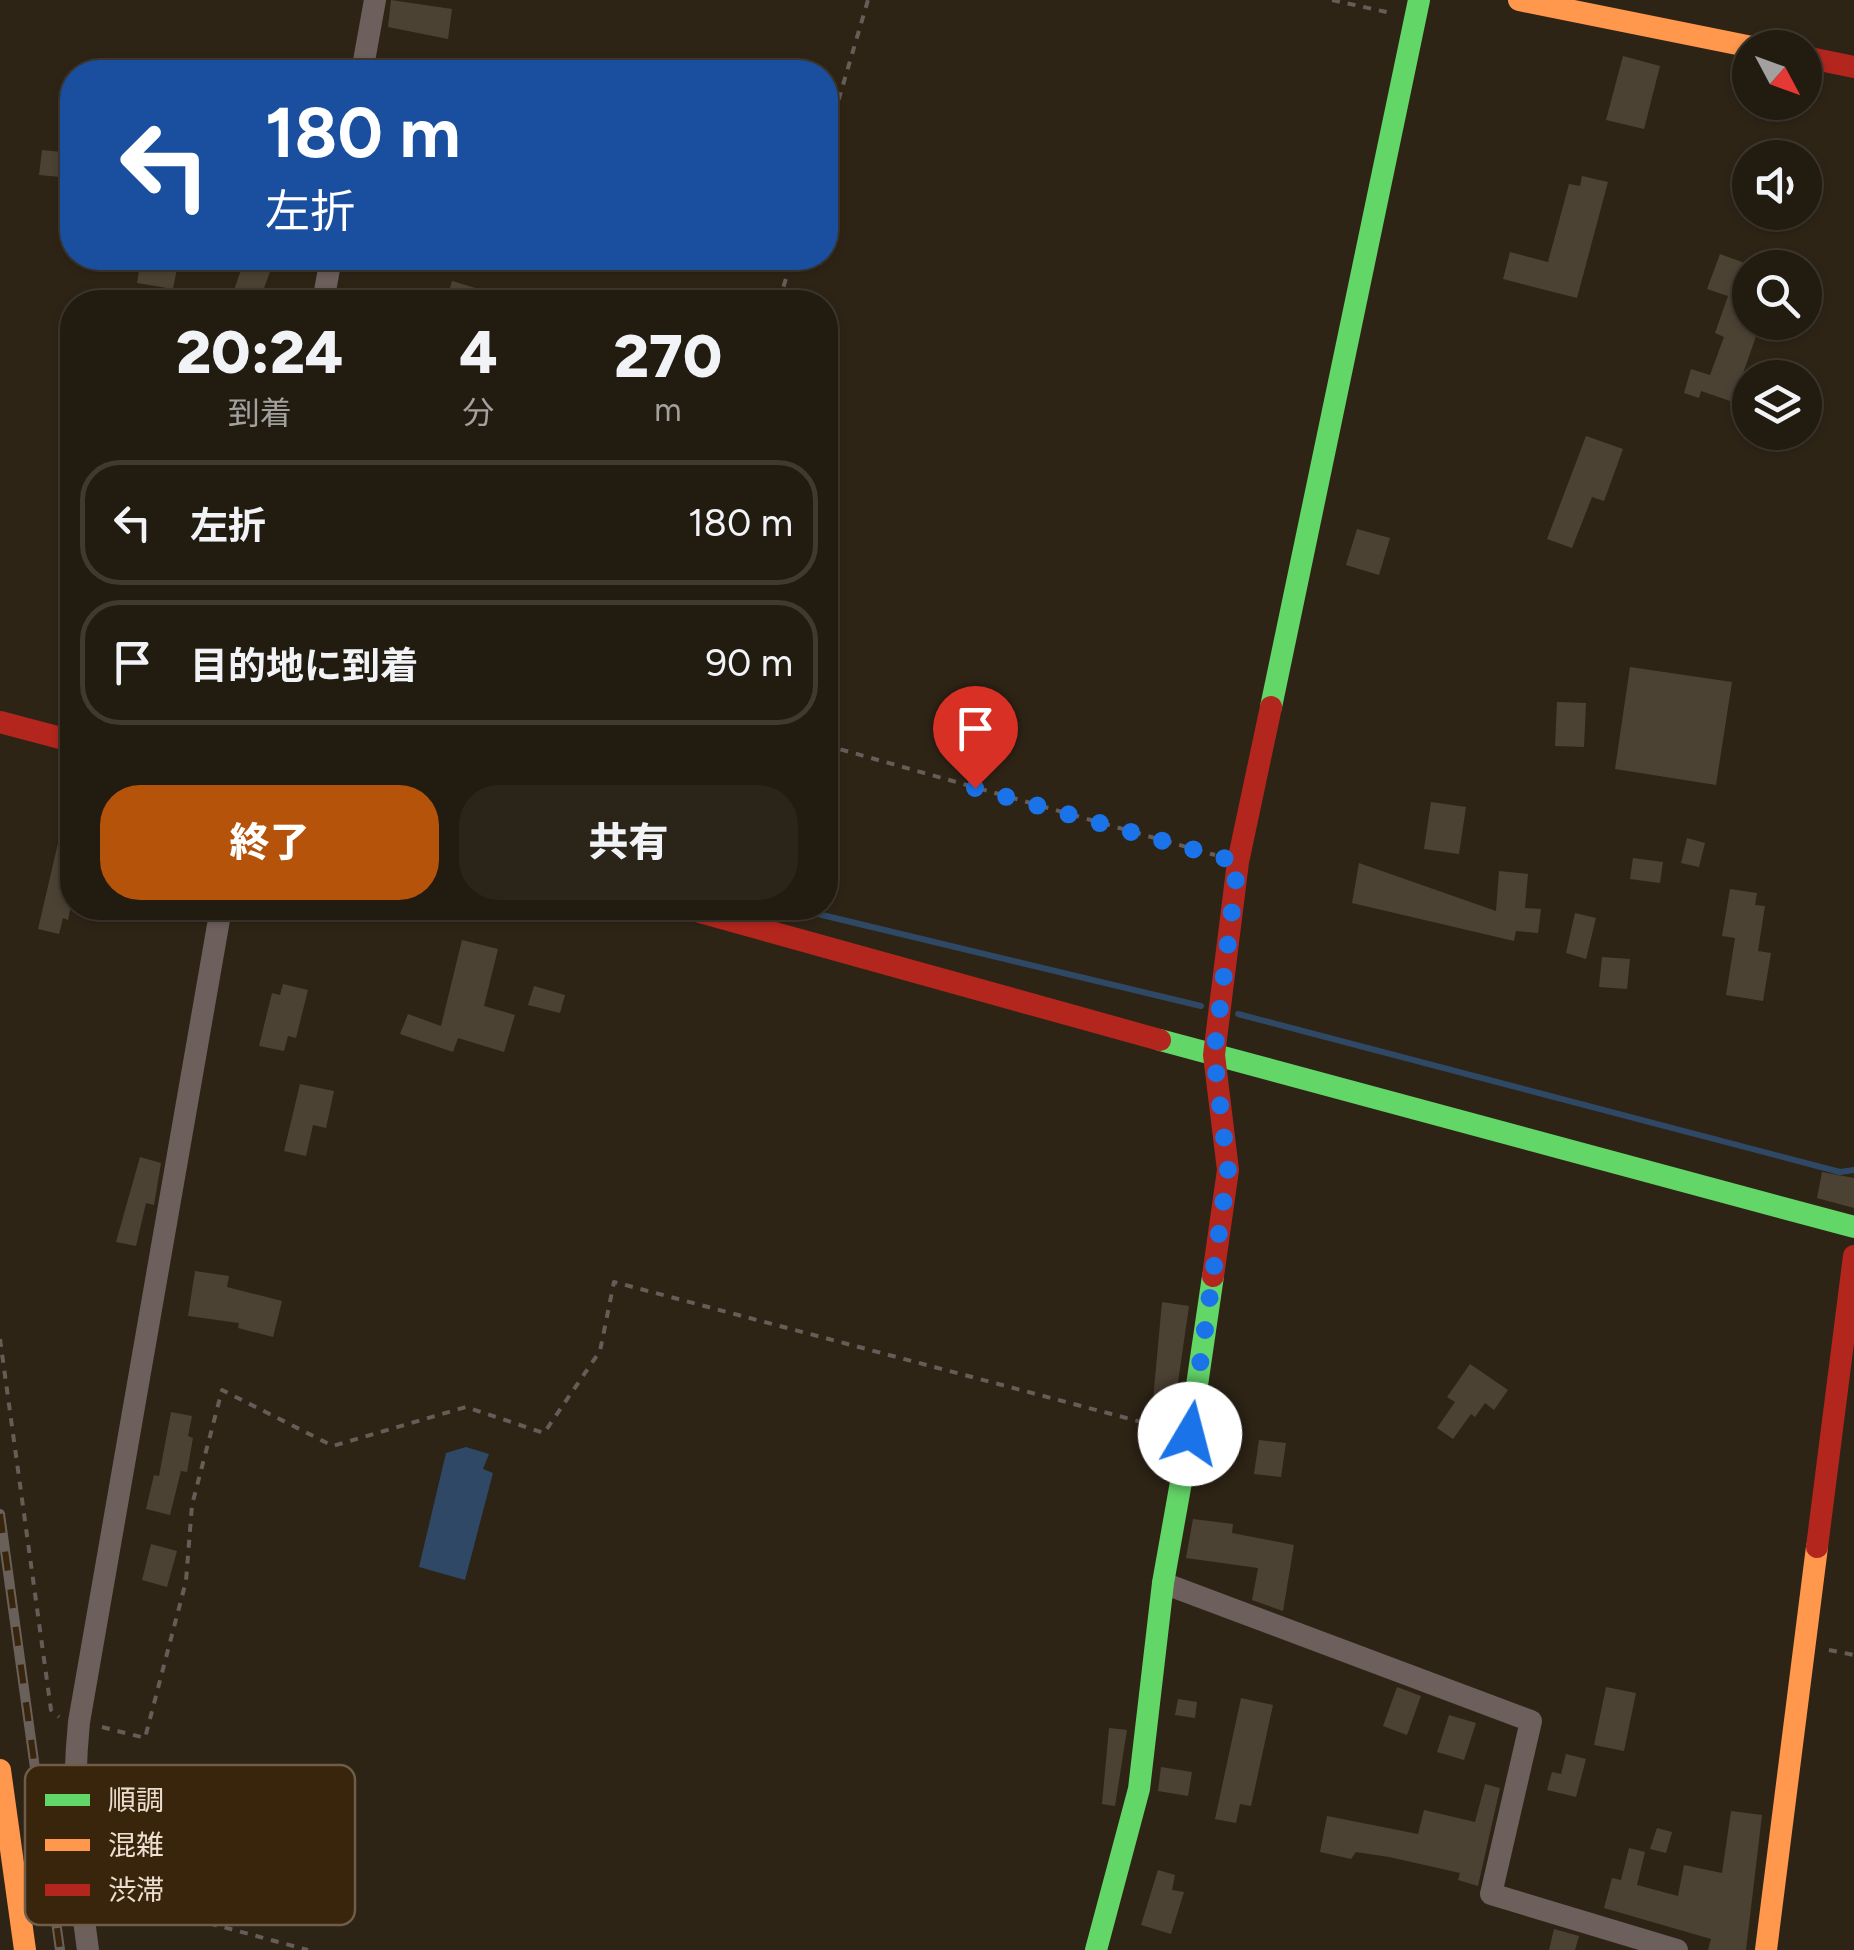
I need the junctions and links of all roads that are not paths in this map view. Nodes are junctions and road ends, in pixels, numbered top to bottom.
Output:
1 (375, 0) edge
2 (1519, 0) edge
3 (1417, 9) edge
4 (1732, 43) edge
5 (364, 60) edge
6 (1822, 60) edge
7 (1854, 67) edge
8 (0, 722) edge
9 (60, 739) edge
10 (219, 920) edge
11 (728, 920) edge
12 (1214, 1055) junction
13 (1854, 1227) edge
14 (1854, 1256) edge
15 (1164, 1583) junction
16 (75, 1765) edge
17 (0, 1770) edge
18 (85, 1925) edge
19 (25, 1950) edge
20 (88, 1950) edge
21 (1096, 1950) edge
22 (1677, 1950) edge
23 (1766, 1950) edge

1 - 5 street
2 - 4 main road
3 - 12 main road
6 - 7 main road
8 - 9 main road
10 - 16 street
11 - 12 main road
12 - 13 main road
12 - 15 main road
14 - 23 main road
15 - 21 main road
15 - 22 street
17 - 19 main road
18 - 20 street

